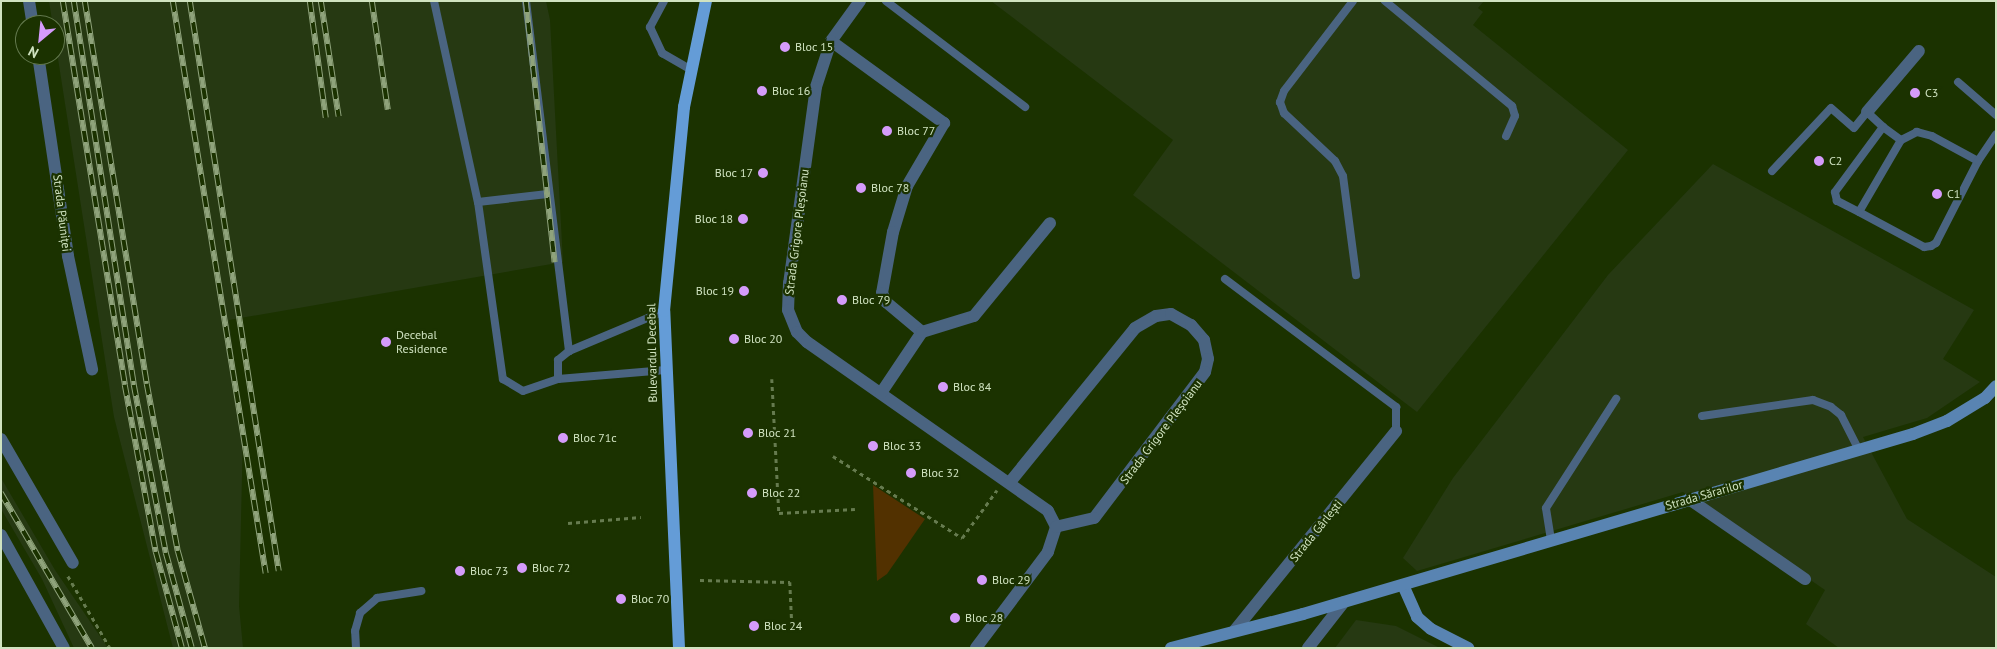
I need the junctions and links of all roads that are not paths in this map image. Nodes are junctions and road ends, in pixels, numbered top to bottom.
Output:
1 (29, 1) edge
2 (434, 1) edge
3 (526, 1) edge
4 (664, 1) edge
5 (706, 1) edge
6 (860, 1) edge
7 (886, 1) edge
8 (1353, 1) edge
9 (1385, 1) edge
10 (31, 15) edge
11 (831, 41) junction
12 (1919, 51) dead end
13 (39, 65) edge
14 (690, 69) junction
15 (1958, 82) dead end
16 (1025, 107) dead end
17 (1867, 112) junction
18 (1996, 115) edge
19 (1883, 127) junction
20 (1996, 134) edge
21 (1506, 136) dead end
22 (1901, 140) junction
23 (1978, 161) junction
24 (1772, 171) dead end
25 (548, 194) junction
26 (478, 202) junction
27 (1859, 212) junction
28 (1050, 223) dead end
29 (1356, 275) dead end
30 (1225, 279) dead end
31 (664, 311) junction
32 (922, 332) junction
33 (569, 351) junction
34 (92, 370) dead end
35 (666, 370) junction
36 (558, 379) junction
37 (1996, 386) edge
38 (881, 393) junction
39 (1616, 399) dead end
40 (1702, 416) dead end
41 (1396, 431) joint
42 (1, 439) edge
43 (1858, 450) junction
44 (1007, 480) junction
45 (1689, 499) junction
46 (1056, 527) junction
47 (1, 536) edge
48 (1550, 540) junction
49 (73, 563) road end
50 (1805, 578) dead end
51 (1403, 585) junction
52 (421, 591) dead end
53 (1344, 602) junction
54 (1234, 630) junction
55 (64, 648) edge
56 (356, 648) edge
57 (679, 648) edge
58 (976, 648) edge
59 (1171, 648) edge
60 (1308, 648) edge
61 (1468, 648) edge

1 - 10 street
2 - 26 lane
3 - 25 lane
4 - 14 lane
5 - 14 main road, Bulevardul Decebal
6 - 11 street, Strada Grigore Pleșoianu
7 - 16 lane
8 - 29 lane
9 - 21 lane
11 - 32 street
11 - 38 street, Strada Grigore Pleșoianu
12 - 17 street
13 - 34 street, Strada Păuniței
14 - 31 main road, Bulevardul Decebal
15 - 18 lane
17 - 19 lane
17 - 24 lane
19 - 22 lane
19 - 27 lane
20 - 23 lane
22 - 23 lane
22 - 27 lane
23 - 27 lane
25 - 26 lane
25 - 33 lane
26 - 36 lane
28 - 32 street
30 - 41 lane
31 - 33 lane
31 - 35 main road, Bulevardul Decebal
32 - 38 street
33 - 36 lane
35 - 36 lane
35 - 57 main road, Bulevardul Decebal
37 - 43 street, Strada Sărarilor
38 - 44 street, Strada Grigore Pleșoianu
39 - 48 lane
40 - 43 lane
41 - 54 street, Strada Gârlești
42 - 49 street
43 - 45 street, Strada Sărarilor
44 - 46 street, Strada Grigore Pleșoianu
44 - 46 street, Strada Grigore Pleșoianu
45 - 48 street, Strada Sărarilor
45 - 50 street
46 - 58 street
47 - 55 street
48 - 51 street, Strada Sărarilor
51 - 53 street
51 - 61 street
52 - 56 lane
53 - 54 street
53 - 60 street
54 - 59 street

